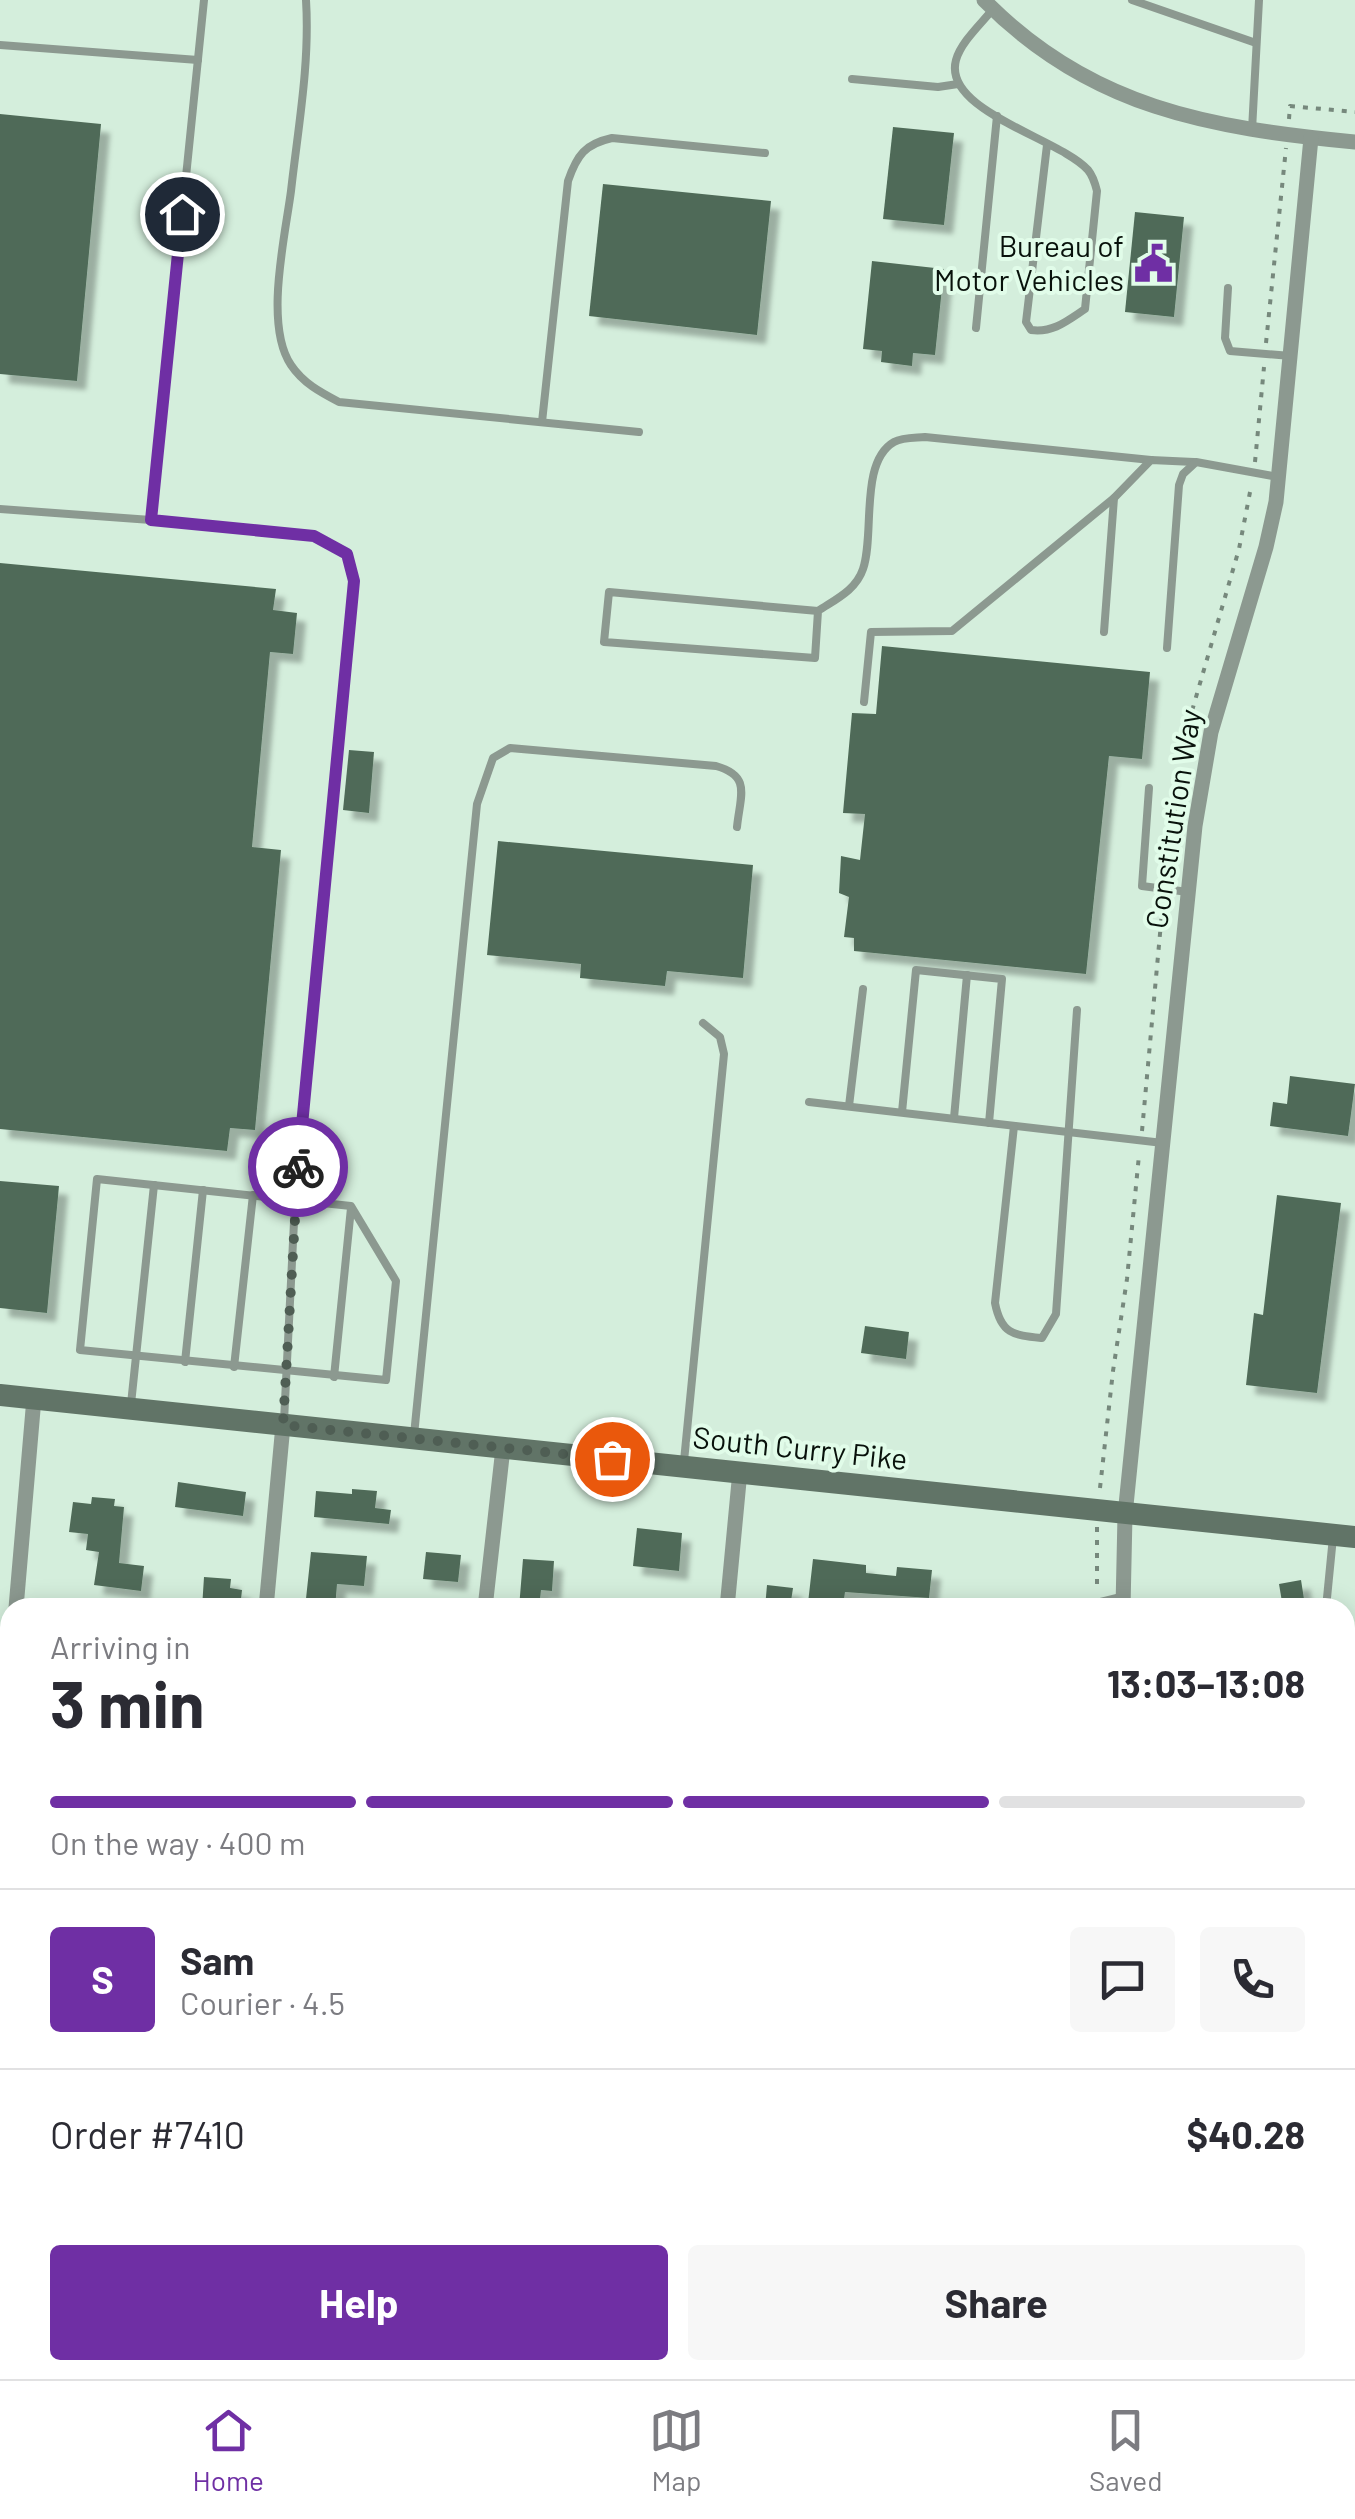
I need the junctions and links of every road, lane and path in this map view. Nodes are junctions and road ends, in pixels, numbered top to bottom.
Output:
1 (204, 0) edge
2 (306, 0) edge
3 (1132, 0) edge
4 (1259, 0) edge
5 (988, 4) edge
6 (1256, 43) junction
7 (0, 45) edge
8 (198, 60) junction
9 (852, 80) dead end
10 (958, 84) junction
11 (1290, 106) dead end
12 (1355, 112) edge
13 (997, 116) junction
14 (1252, 130) junction
15 (1311, 138) junction
16 (1355, 142) edge
17 (1047, 144) junction
18 (765, 153) dead end
19 (1228, 288) dead end
20 (976, 328) dead end
21 (1291, 356) junction
22 (542, 422) junction
23 (639, 432) dead end
24 (1151, 460) junction
25 (1196, 462) junction
26 (1279, 477) junction
27 (1114, 498) junction
28 (0, 509) edge
29 (151, 520) junction
30 (818, 611) junction
31 (1104, 632) dead end
32 (1168, 648) dead end
33 (864, 702) dead end
34 (1149, 788) dead end
35 (737, 827) dead end
36 (1188, 892) junction
37 (967, 974) junction
38 (863, 989) dead end
39 (1077, 1010) dead end
40 (703, 1023) dead end
41 (808, 1102) dead end
42 (849, 1106) junction
43 (902, 1112) junction
44 (954, 1118) junction
45 (989, 1123) junction
46 (1014, 1126) junction
47 (1069, 1132) junction
48 (1163, 1142) junction
49 (154, 1185) junction
50 (203, 1190) junction
51 (253, 1195) junction
52 (295, 1199) junction
53 (351, 1206) junction
54 (136, 1356) junction
55 (185, 1362) junction
56 (234, 1367) junction
57 (286, 1373) junction
58 (334, 1377) junction
59 (0, 1395) edge
60 (34, 1398) junction
61 (130, 1409) junction
62 (283, 1425) junction
63 (414, 1439) junction
64 (503, 1448) junction
65 (684, 1466) junction
66 (740, 1471) junction
67 (1125, 1516) junction
68 (1344, 1536) edge
69 (1096, 1542) dead end
70 (1098, 1590) dead end
71 (11, 1598) edge
72 (267, 1598) edge
73 (486, 1598) edge
74 (728, 1598) edge
75 (1122, 1598) edge
76 (1328, 1598) edge

1 - 8 lane
2 - 22 lane
3 - 6 lane
4 - 6 lane
5 - 10 lane
5 - 14 street
6 - 14 lane
7 - 8 lane
8 - 29 lane
9 - 10 lane
10 - 13 lane
11 - 12 path
13 - 17 lane
13 - 20 lane
14 - 15 street
15 - 16 street
15 - 21 street, Constitution Way
17 - 17 lane
18 - 22 lane
19 - 21 lane
21 - 26 street, Constitution Way
22 - 23 lane
24 - 25 lane
24 - 27 lane
24 - 30 lane
25 - 26 lane
25 - 32 lane
26 - 36 street, Constitution Way
27 - 31 lane
27 - 33 lane
28 - 29 lane
29 - 52 lane
30 - 30 lane
34 - 36 lane
35 - 63 lane
36 - 48 street, Constitution Way
37 - 43 lane
37 - 44 lane
37 - 45 lane
38 - 42 lane
39 - 47 lane
40 - 65 lane
41 - 42 lane
42 - 43 lane
43 - 44 lane
44 - 45 lane
45 - 46 lane
46 - 47 lane
46 - 47 lane
47 - 48 lane
48 - 67 street, Constitution Way
49 - 50 lane
49 - 54 lane
49 - 54 lane
50 - 51 lane
50 - 55 lane
51 - 52 lane
51 - 56 lane
52 - 53 lane
52 - 57 lane
53 - 58 lane
53 - 58 lane
54 - 55 lane
54 - 61 lane
55 - 56 lane
56 - 57 lane
57 - 58 lane
57 - 62 lane
59 - 60 main road, South Curry Pike
60 - 61 main road, South Curry Pike
60 - 71 street
61 - 62 main road, South Curry Pike
62 - 63 main road, South Curry Pike
62 - 72 street
63 - 64 main road, South Curry Pike
64 - 65 main road, South Curry Pike
64 - 73 street
65 - 66 main road, South Curry Pike
66 - 67 main road, South Curry Pike
66 - 74 street
67 - 68 main road, South Curry Pike
67 - 75 street, Constitution Way
68 - 76 lane
69 - 70 path

